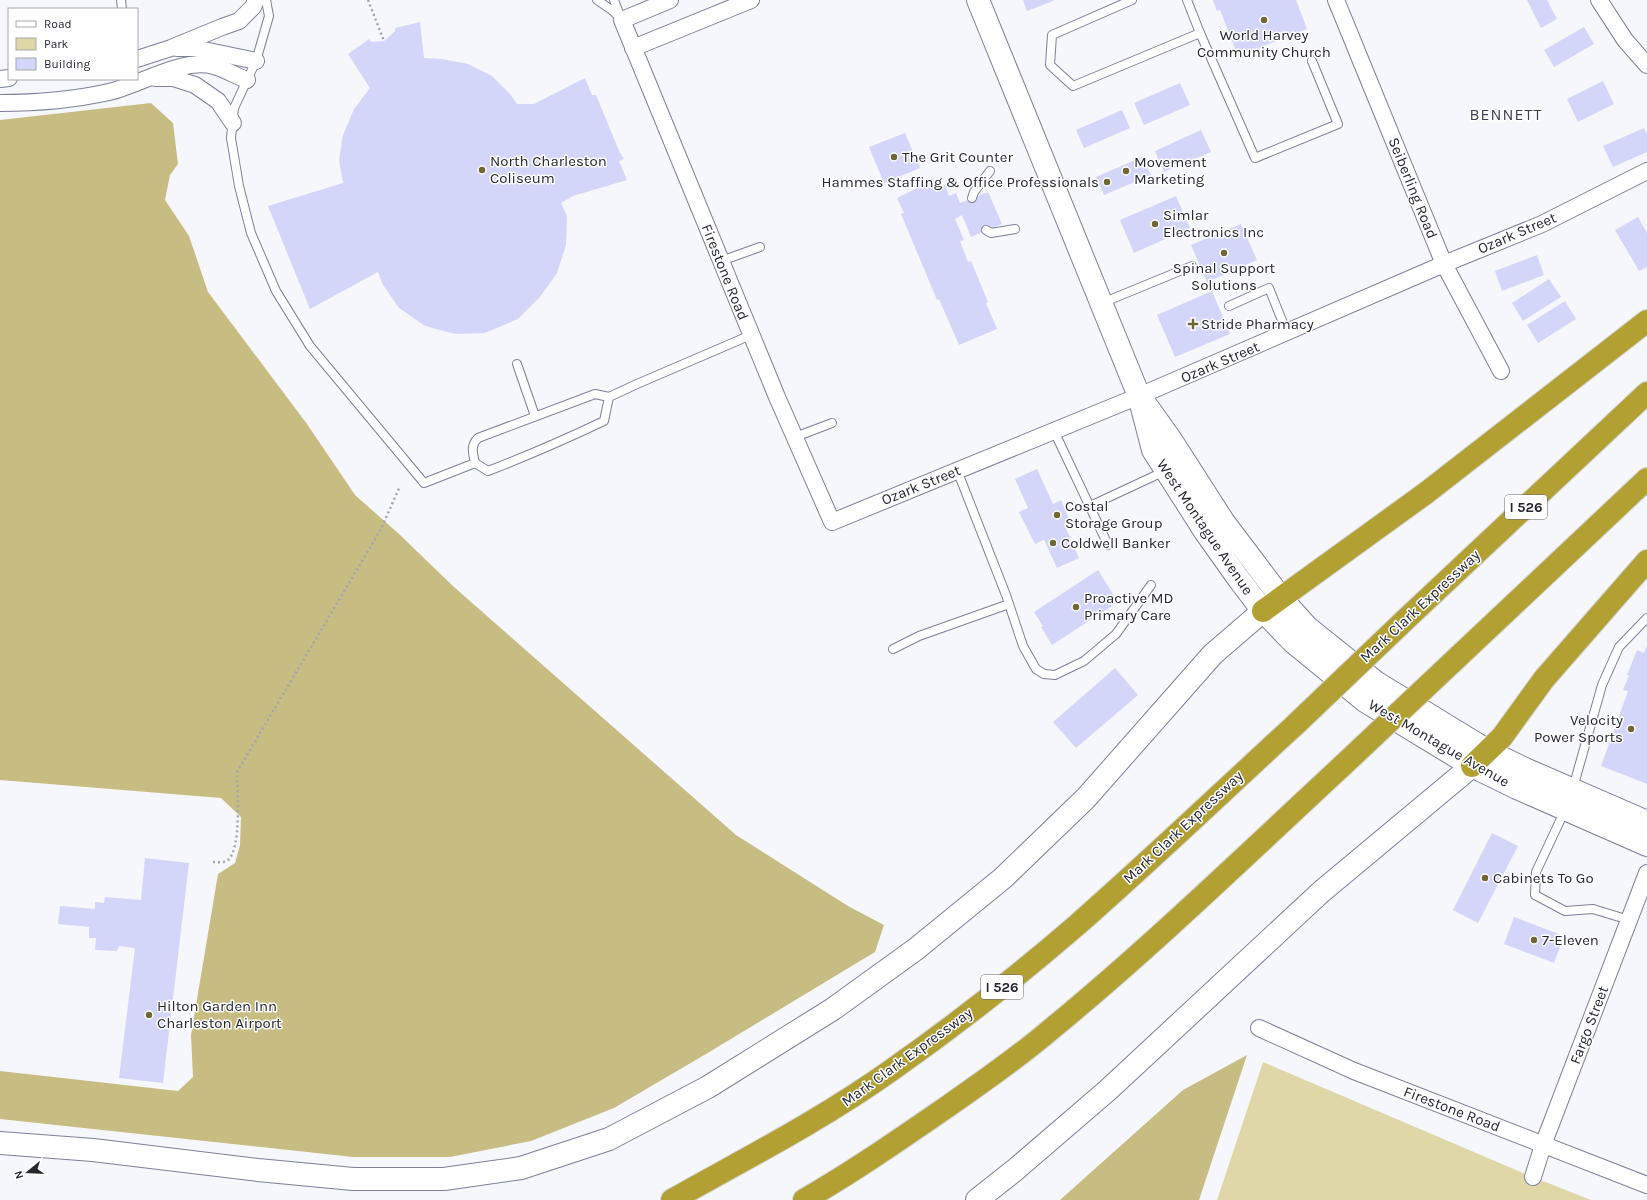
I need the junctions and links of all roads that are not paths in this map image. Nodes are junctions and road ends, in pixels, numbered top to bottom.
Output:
1 (256, 0) edge
2 (266, 0) edge
3 (597, 0) edge
4 (614, 0) edge
5 (670, 0) edge
6 (751, 0) edge
7 (978, 0) edge
8 (1132, 0) edge
9 (1187, 0) edge
10 (1336, 0) edge
11 (1599, 0) edge
12 (622, 20) junction
13 (1200, 33) junction
14 (171, 48) junction
15 (633, 48) junction
16 (138, 59) edge
17 (256, 61) junction
18 (1312, 61) dead end
19 (1647, 65) edge
20 (151, 78) junction
21 (247, 80) junction
22 (129, 83) edge
23 (0, 103) edge
24 (232, 123) junction
25 (990, 171) dead end
26 (1647, 171) edge
27 (972, 198) dead end
28 (1015, 229) dead end
29 (986, 230) dead end
30 (760, 247) dead end
31 (721, 261) junction
32 (1444, 264) junction
33 (1192, 266) dead end
34 (1101, 303) junction
35 (1228, 306) dead end
36 (1647, 321) edge
37 (1286, 333) junction
38 (751, 335) junction
39 (517, 364) dead end
40 (1501, 371) dead end
41 (1647, 394) edge
42 (1139, 396) junction
43 (609, 398) junction
44 (535, 416) junction
45 (832, 423) dead end
46 (1054, 431) junction
47 (794, 437) junction
48 (475, 463) junction
49 (957, 470) junction
50 (1166, 471) junction
51 (1647, 479) edge
52 (1090, 506) junction
53 (832, 522) joint
54 (1108, 545) dead end
55 (1647, 561) edge
56 (1151, 585) dead end
57 (1281, 598) junction
58 (1009, 604) junction
59 (1263, 611) junction
60 (1647, 618) edge
61 (893, 649) dead end
62 (1488, 751) junction
63 (1472, 766) junction
64 (1569, 800) junction
65 (1647, 822) edge
66 (1647, 845) edge
67 (1647, 874) edge
68 (1629, 920) junction
69 (1259, 1028) dead end
70 (997, 1071) junction
71 (0, 1143) edge
72 (1543, 1145) junction
73 (1533, 1178) dead end
74 (1647, 1185) edge
75 (672, 1200) edge
76 (804, 1200) edge
77 (833, 1200) edge
78 (977, 1200) edge

1 - 14 street
2 - 17 lane
3 - 12 lane
4 - 12 lane
5 - 12 street
6 - 15 street
7 - 34 main road, West Montague Avenue
8 - 13 lane
9 - 13 lane
10 - 32 street, Seiberling Road
11 - 19 street
12 - 15 street, Firestone Road
13 - 18 lane
14 - 16 street
14 - 17 street
15 - 31 street, Firestone Road
17 - 21 lane
20 - 21 street
20 - 22 street
20 - 24 street
21 - 24 lane
22 - 23 street
24 - 48 lane
25 - 27 lane
26 - 32 street, Ozark Street
28 - 29 lane
30 - 31 lane
31 - 38 street, Firestone Road
32 - 37 street, Ozark Street
32 - 40 street, Seiberling Road
33 - 34 lane
34 - 42 main road, West Montague Avenue
35 - 37 lane
36 - 57 highway
37 - 42 street, Ozark Street
38 - 43 lane
38 - 47 street, Firestone Road
39 - 44 lane
41 - 75 highway, Mark Clark Expressway / I 526, bridge
42 - 46 street, Ozark Street
42 - 50 main road, West Montague Avenue
42 - 57 main road, West Montague Avenue
43 - 44 lane
43 - 48 lane
44 - 48 lane
45 - 47 lane
46 - 49 street, Ozark Street
46 - 52 lane
47 - 53 street, Firestone Road
49 - 53 street, Ozark Street
49 - 58 lane
50 - 52 lane
50 - 59 main road, West Montague Avenue
51 - 70 highway, bridge
52 - 54 lane
55 - 62 highway
56 - 58 lane
57 - 59 highway
57 - 62 main road, West Montague Avenue
58 - 61 lane
59 - 63 main road, West Montague Avenue
59 - 71 main road
60 - 64 lane
62 - 63 highway
62 - 64 main road, West Montague Avenue
63 - 64 main road, West Montague Avenue
63 - 78 main road
64 - 65 main road, West Montague Avenue
64 - 66 main road, West Montague Avenue
64 - 68 lane
67 - 68 street, Fargo Street
68 - 72 street, Fargo Street
69 - 72 street, Firestone Road
70 - 76 highway
70 - 77 highway
72 - 73 street, Fargo Street
72 - 74 street, Firestone Road

